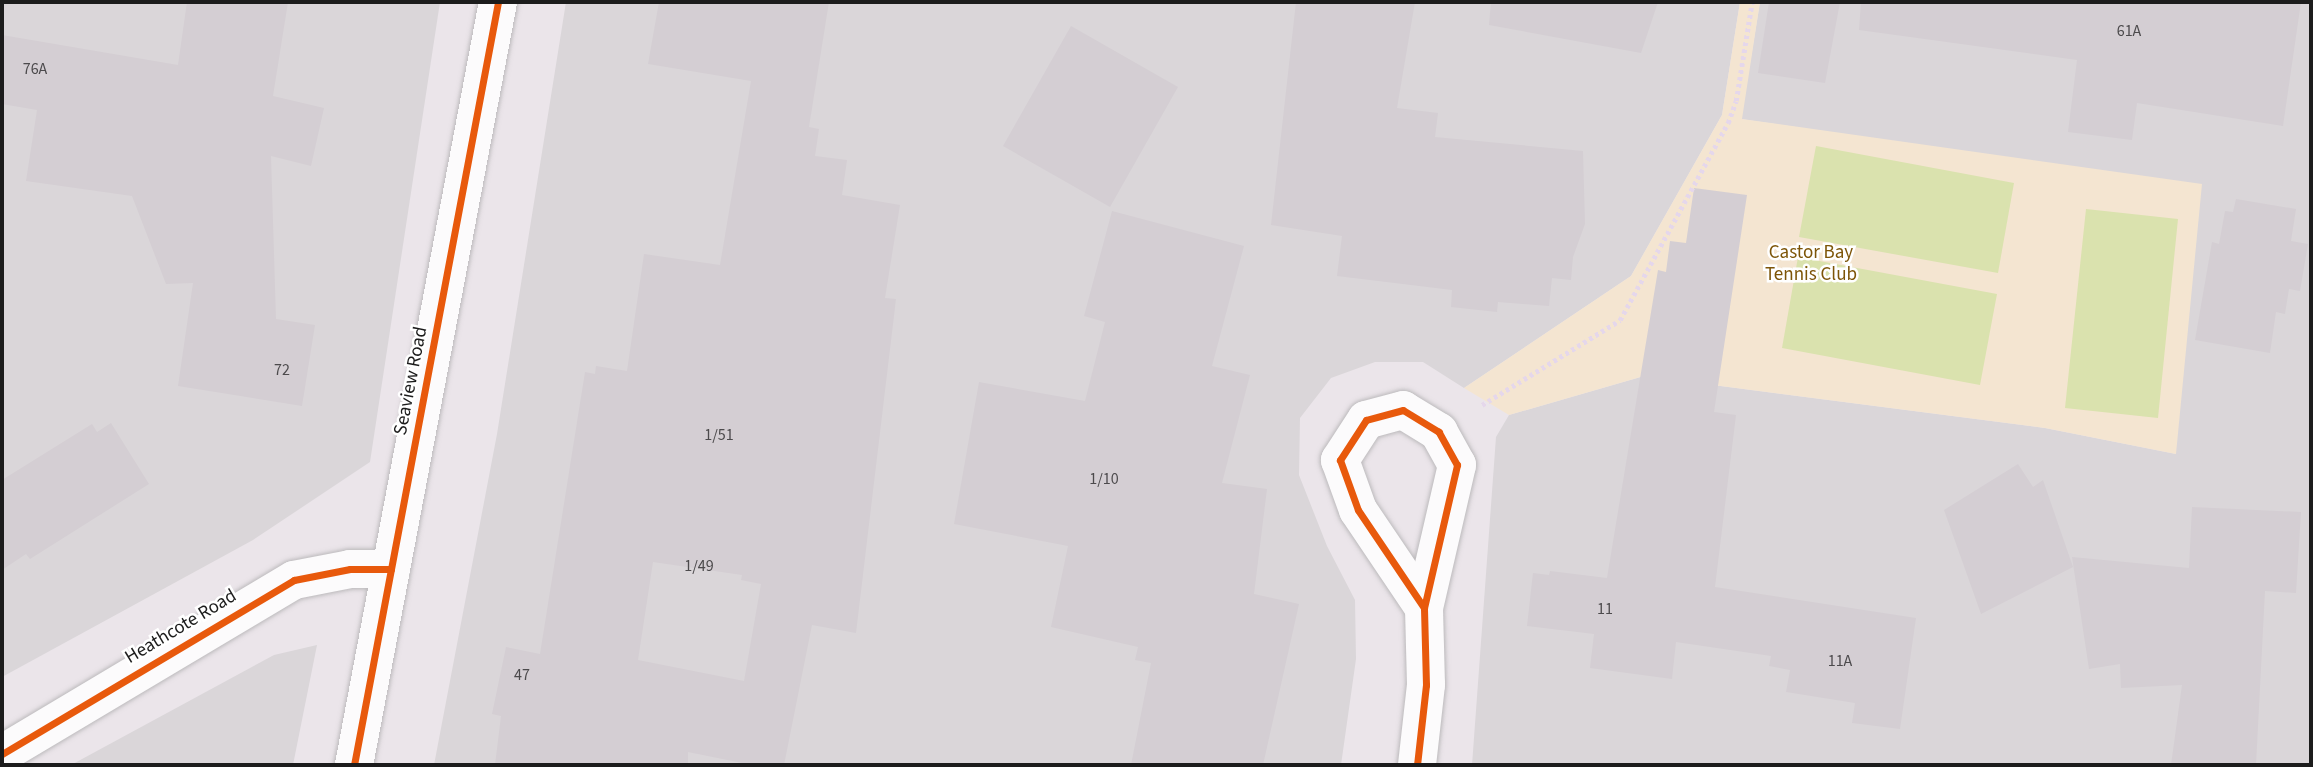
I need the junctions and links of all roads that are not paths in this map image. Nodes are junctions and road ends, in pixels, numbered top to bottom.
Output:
1 (498, 2) edge
2 (391, 569) junction
3 (1424, 608) junction
4 (2, 754) edge
5 (354, 765) edge
6 (1417, 765) edge

1 - 2 street, Seaview Road
2 - 4 street, Heathcote Road
2 - 5 street, Seaview Road
3 - 3 street
3 - 6 street

